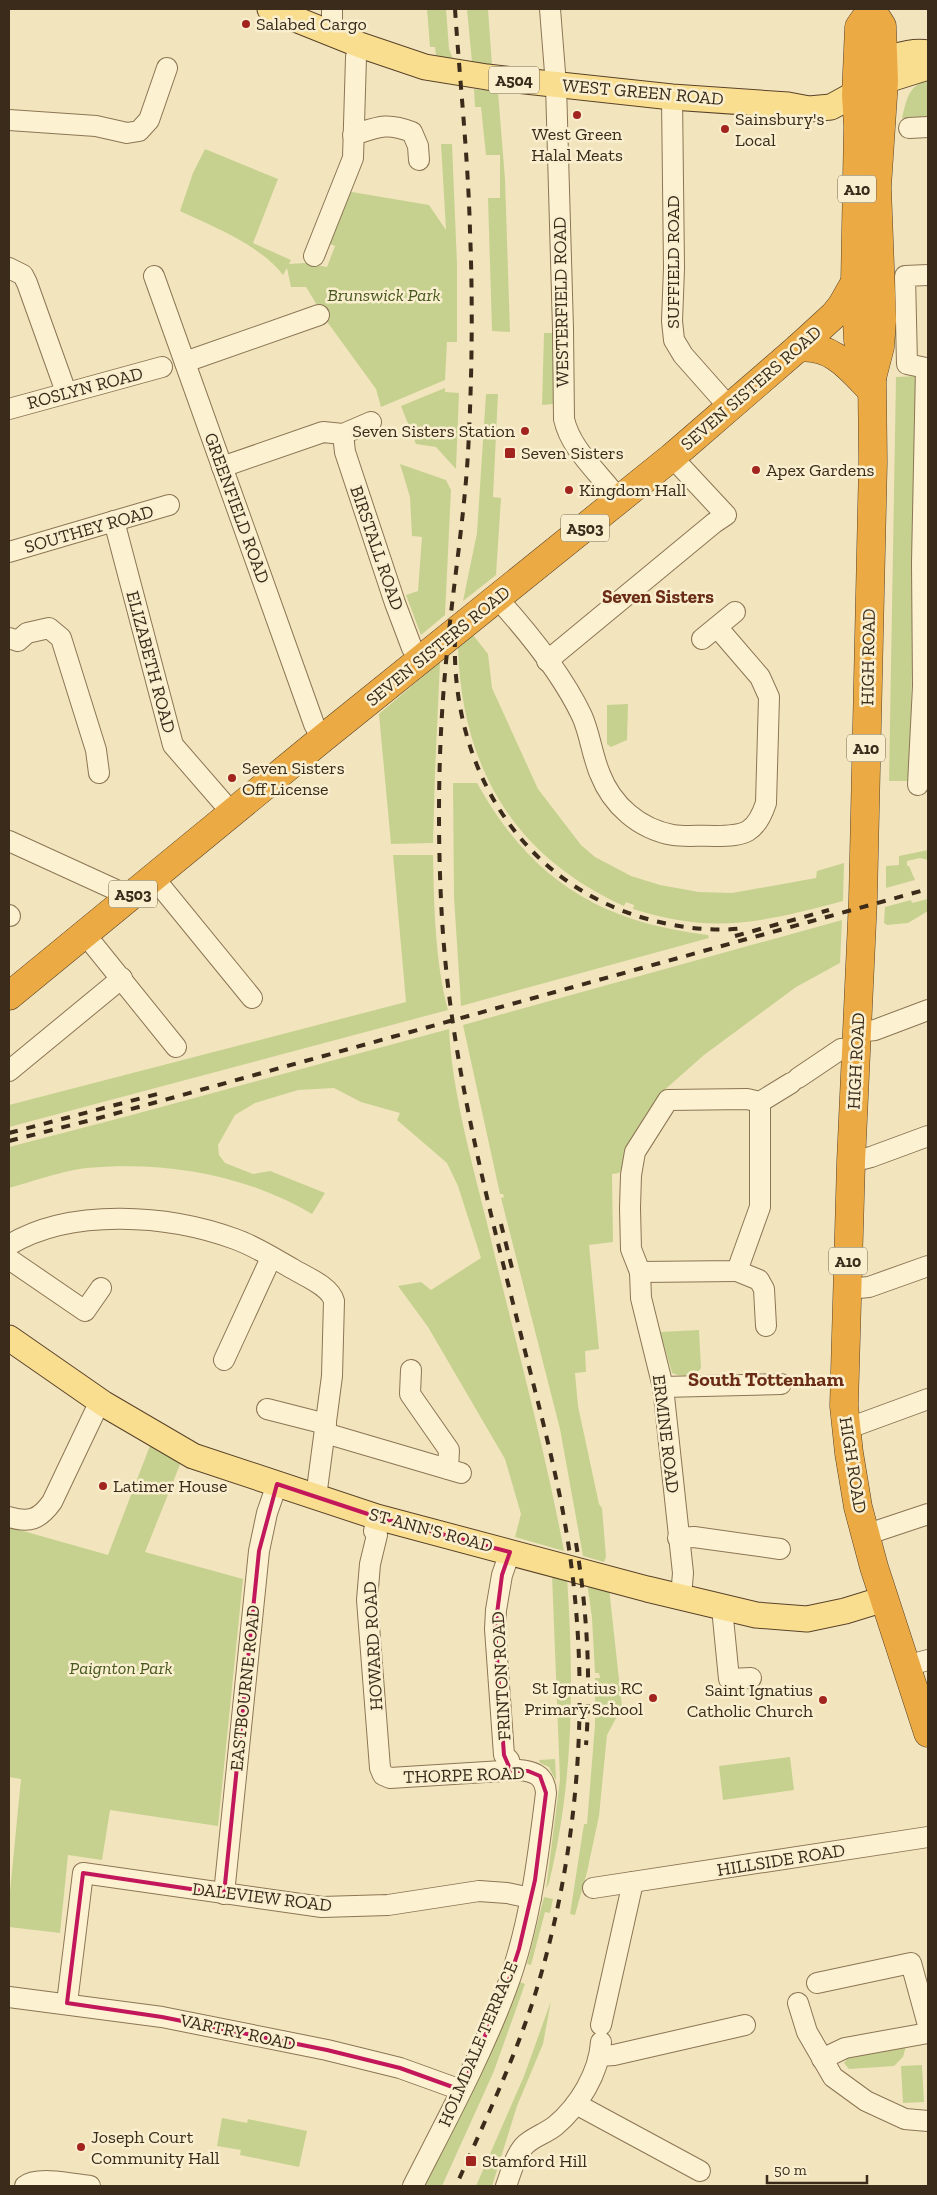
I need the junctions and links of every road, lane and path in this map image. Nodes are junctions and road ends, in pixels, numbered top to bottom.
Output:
1 (270, 9) edge
2 (332, 9) edge
3 (550, 9) edge
4 (871, 10) edge
5 (329, 34) junction
6 (360, 46) junction
7 (928, 53) edge
8 (928, 67) edge
9 (167, 68) dead end
10 (883, 71) junction
11 (556, 85) junction
12 (857, 86) junction
13 (672, 97) junction
14 (9, 120) edge
15 (353, 136) junction
16 (419, 160) dead end
17 (878, 234) junction
18 (320, 250) dead end
19 (9, 268) edge
20 (928, 275) edge
21 (154, 276) dead end
22 (855, 282) junction
23 (319, 316) dead end
24 (798, 348) junction
25 (185, 362) junction
26 (162, 367) dead end
27 (872, 385) junction
28 (66, 392) junction
29 (729, 407) junction
30 (9, 409) edge
31 (927, 417) edge
32 (371, 422) dead end
33 (343, 434) junction
34 (672, 457) junction
35 (222, 467) junction
36 (619, 500) junction
37 (169, 505) dead end
38 (114, 521) junction
39 (9, 552) edge
40 (925, 563) edge
41 (497, 598) junction
42 (735, 612) dead end
43 (9, 638) edge
44 (421, 659) junction
45 (547, 661) junction
46 (926, 686) edge
47 (322, 739) junction
48 (99, 773) dead end
49 (918, 785) dead end
50 (232, 813) junction
51 (9, 841) edge
52 (154, 878) junction
53 (127, 899) junction
54 (84, 933) junction
55 (122, 978) junction
56 (9, 996) edge
57 (252, 998) dead end
58 (928, 1010) edge
59 (857, 1040) junction
60 (176, 1047) dead end
61 (9, 1071) edge
62 (760, 1102) junction
63 (928, 1136) edge
64 (851, 1162) junction
65 (9, 1245) edge
66 (271, 1258) junction
67 (9, 1259) edge
68 (928, 1266) edge
69 (736, 1271) junction
70 (640, 1272) junction
71 (101, 1288) dead end
72 (847, 1289) junction
73 (766, 1326) dead end
74 (9, 1338) edge
75 (224, 1360) dead end
76 (411, 1370) dead end
77 (781, 1384) dead end
78 (663, 1387) junction
79 (928, 1399) edge
80 (100, 1401) junction
81 (267, 1409) dead end
82 (326, 1428) junction
83 (846, 1429) junction
84 (277, 1484) junction
85 (316, 1497) junction
86 (928, 1514) edge
87 (9, 1517) edge
88 (377, 1517) junction
89 (865, 1535) junction
90 (678, 1538) junction
91 (780, 1549) dead end
92 (510, 1552) junction
93 (681, 1597) junction
94 (884, 1599) junction
95 (722, 1608) junction
96 (917, 1663) edge
97 (751, 1678) dead end
98 (928, 1733) edge
99 (511, 1770) junction
100 (383, 1775) joint
101 (542, 1780) joint
102 (928, 1837) edge
103 (633, 1882) junction
104 (593, 1888) dead end
105 (224, 1894) junction
106 (531, 1898) junction
107 (817, 1983) dead end
108 (9, 1997) edge
109 (798, 2002) dead end
110 (67, 2003) junction
111 (744, 2025) dead end
112 (928, 2025) edge
113 (928, 2033) edge
114 (600, 2041) junction
115 (822, 2059) junction
116 (461, 2090) junction
117 (576, 2104) junction
118 (928, 2121) edge
119 (700, 2171) dead end
120 (24, 2186) edge
121 (90, 2186) edge
122 (413, 2186) edge
123 (506, 2186) edge

1 - 5 main road, WEST GREEN ROAD / A504
2 - 5 street
3 - 11 street, WESTERFIELD ROAD
4 - 10 highway, A10
4 - 12 highway, A10
5 - 6 main road, WEST GREEN ROAD / A504
6 - 11 main road, WEST GREEN ROAD / A504
6 - 15 street
7 - 10 main road, A504
8 - 10 main road, A504
9 - 14 street
10 - 12 main road, WEST GREEN ROAD / A504
10 - 17 highway, A10
11 - 13 main road, WEST GREEN ROAD / A504
11 - 36 street, WESTERFIELD ROAD
12 - 13 main road, WEST GREEN ROAD / A504
12 - 22 highway, A10
13 - 29 street, SUFFIELD ROAD
15 - 16 street
15 - 18 street
17 - 22 highway, A503
17 - 27 highway, A10
19 - 28 street
20 - 31 street
21 - 25 street, GREENFIELD ROAD
22 - 24 highway, SEVEN SISTERS ROAD / A503
22 - 27 highway, A10
23 - 25 street
24 - 27 highway
24 - 29 highway, SEVEN SISTERS ROAD / A503
25 - 35 street, GREENFIELD ROAD
26 - 28 street, ROSLYN ROAD
27 - 59 highway, HIGH ROAD / A10
28 - 30 street, ROSLYN ROAD
29 - 34 highway, SEVEN SISTERS ROAD / A503
31 - 40 street
32 - 33 street
33 - 35 street
33 - 44 street, BIRSTALL ROAD
34 - 36 highway, SEVEN SISTERS ROAD / A503
34 - 45 street
35 - 47 street, GREENFIELD ROAD
36 - 41 highway, SEVEN SISTERS ROAD / A503
37 - 38 street, SOUTHEY ROAD
38 - 39 street, SOUTHEY ROAD
38 - 50 street, ELIZABETH ROAD
40 - 46 street
41 - 44 highway, SEVEN SISTERS ROAD / A503
41 - 45 street
42 - 45 street
43 - 48 street
44 - 47 highway, SEVEN SISTERS ROAD / A503
46 - 49 street
47 - 50 highway, SEVEN SISTERS ROAD / A503
50 - 52 highway, SEVEN SISTERS ROAD / A503
51 - 53 street
52 - 53 highway, SEVEN SISTERS ROAD / A503
52 - 57 street
53 - 54 highway, SEVEN SISTERS ROAD / A503
54 - 55 street
54 - 56 highway, SEVEN SISTERS ROAD / A503
55 - 60 street
55 - 61 street
58 - 59 street
59 - 62 street
59 - 64 highway, HIGH ROAD / A10
62 - 69 street
62 - 70 street, ERMINE ROAD
63 - 64 street
64 - 72 highway, HIGH ROAD / A10
65 - 66 street
66 - 75 street
66 - 82 street
67 - 71 street
68 - 72 street
69 - 70 street
69 - 73 street
70 - 78 street, ERMINE ROAD
72 - 83 highway, HIGH ROAD / A10
74 - 80 main road, ST ANN'S ROAD
76 - 82 street
77 - 78 street
78 - 90 street, ERMINE ROAD
79 - 83 street
80 - 84 main road, ST ANN'S ROAD
80 - 87 street
81 - 82 street
82 - 85 street
83 - 89 highway, HIGH ROAD / A10
84 - 85 main road, ST ANN'S ROAD
84 - 105 street, EASTBOURNE ROAD
85 - 88 main road, ST ANN'S ROAD
86 - 89 street
88 - 92 main road, ST ANN'S ROAD
88 - 100 street, HOWARD ROAD
89 - 94 highway, HIGH ROAD / A10
90 - 91 street
90 - 93 street, ERMINE ROAD
92 - 93 main road, ST ANN'S ROAD
92 - 99 street, FRINTON ROAD
93 - 95 main road, ST ANN'S ROAD
94 - 95 main road, ST ANN'S ROAD
94 - 96 highway, HIGH ROAD / A10
95 - 97 street
96 - 98 highway, HIGH ROAD / A10
99 - 100 street, THORPE ROAD
99 - 101 street, THORPE ROAD
101 - 106 street, HOLMDALE TERRACE
102 - 103 street, HILLSIDE ROAD
103 - 104 street, HILLSIDE ROAD
103 - 114 street
105 - 106 street, DALEVIEW ROAD
105 - 110 street, DALEVIEW ROAD
106 - 116 street, HOLMDALE TERRACE
107 - 112 street
108 - 110 street, VARTRY ROAD
109 - 115 street
110 - 116 street, VARTRY ROAD
111 - 114 street
113 - 115 street
114 - 117 street
115 - 118 street
116 - 122 street, HOLMDALE TERRACE
117 - 119 street
117 - 123 street
120 - 121 street

